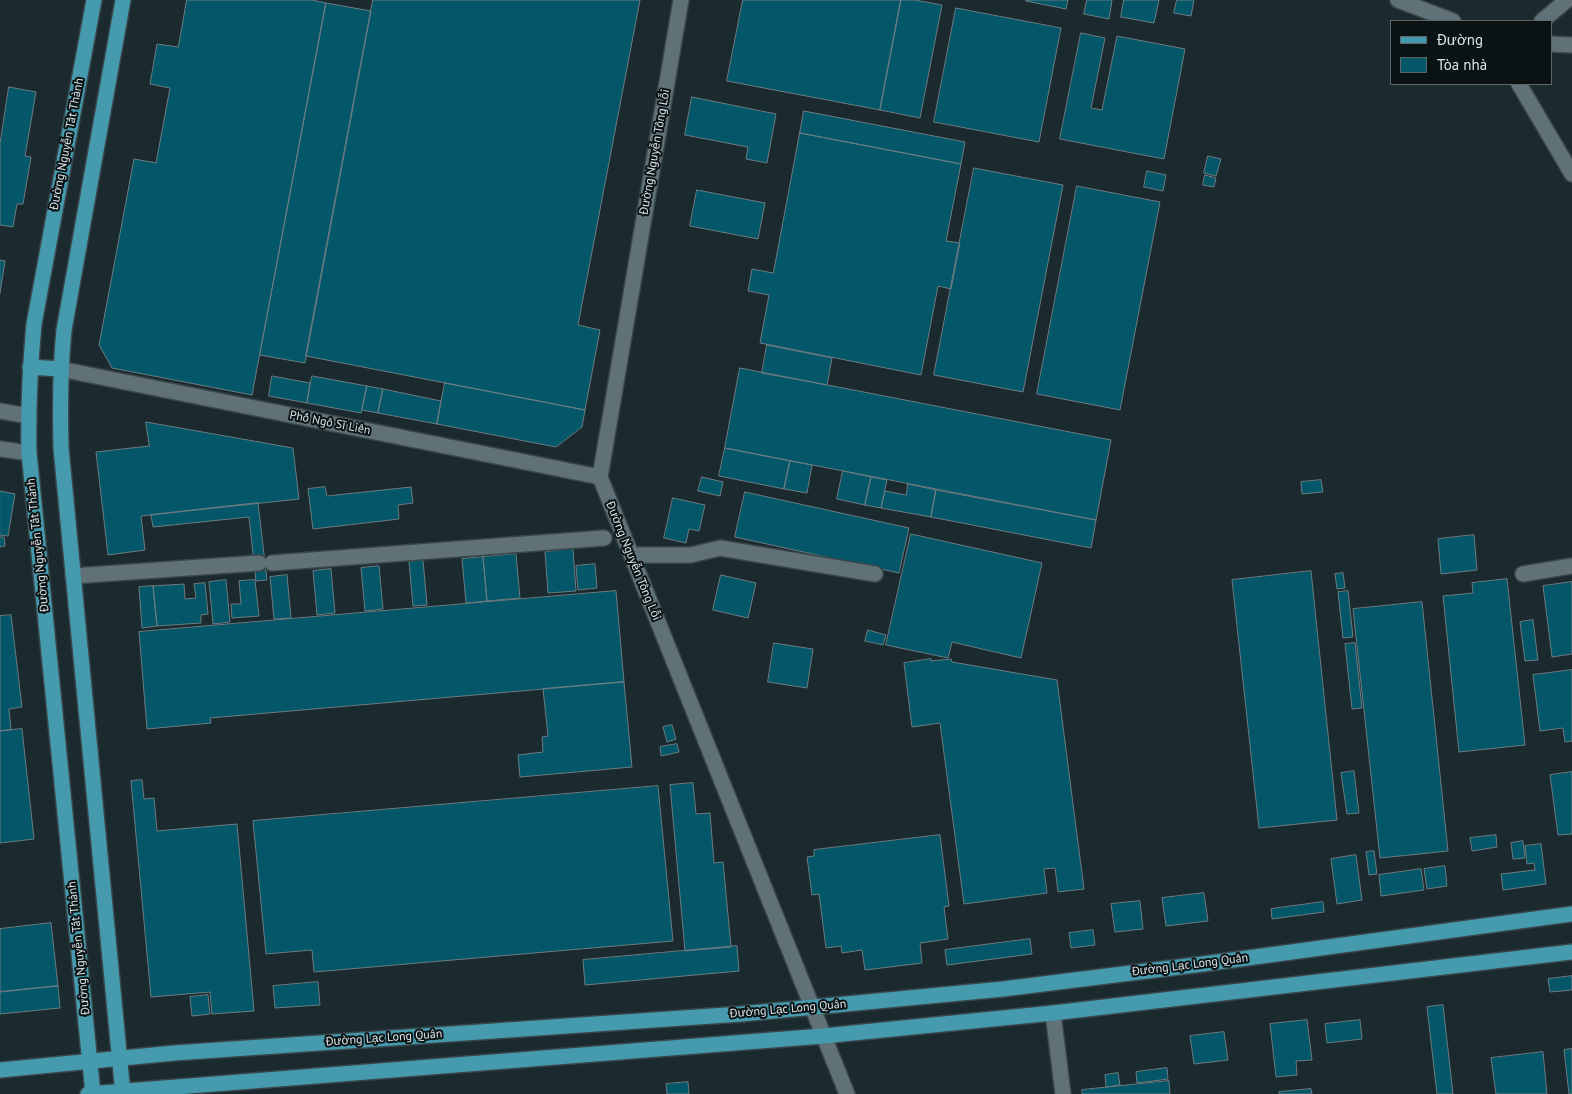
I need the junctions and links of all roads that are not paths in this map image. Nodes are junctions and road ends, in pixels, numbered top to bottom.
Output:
1 (94, 0) edge
2 (123, 0) edge
3 (681, 0) edge
4 (1398, 0) edge
5 (1567, 0) edge
6 (1450, 20) edge
7 (1543, 20) edge
8 (1552, 44) edge
9 (1572, 45) edge
10 (1520, 85) edge
11 (1572, 174) edge
12 (30, 367) junction
13 (60, 369) junction
14 (0, 412) edge
15 (28, 416) junction
16 (0, 449) edge
17 (29, 453) junction
18 (600, 477) junction
19 (604, 538) dead end
20 (631, 555) junction
21 (1572, 566) edge
22 (876, 574) dead end
23 (1523, 574) dead end
24 (74, 576) junction
25 (1572, 914) edge
26 (1572, 952) edge
27 (812, 1007) junction
28 (1053, 1013) junction
29 (823, 1036) junction
30 (119, 1058) junction
31 (90, 1062) junction
32 (0, 1070) edge
33 (123, 1093) edge
34 (88, 1094) edge
35 (94, 1094) edge
36 (846, 1094) edge
37 (1063, 1094) edge

1 - 12 main road, Đường Nguyễn Tất Thành
2 - 13 main road
3 - 18 street, Đường Nguyễn Tông Lỗi
4 - 6 street
5 - 7 street
8 - 9 street
10 - 11 street
12 - 13 main road
12 - 15 main road, Đường Nguyễn Tất Thành
13 - 18 street, Phố Ngô Sĩ Liên
13 - 24 main road
14 - 15 street
15 - 17 main road, Đường Nguyễn Tất Thành
16 - 17 street
17 - 31 main road, Đường Nguyễn Tất Thành
18 - 20 street, Đường Nguyễn Tông Lỗi
19 - 24 street
20 - 22 street
20 - 27 street, Đường Nguyễn Tông Lỗi
21 - 23 street
24 - 30 main road
25 - 27 main road, Đường Lạc Long Quân
26 - 28 main road
27 - 29 street, Đường Nguyễn Tông Lỗi
27 - 30 main road, Đường Lạc Long Quân
28 - 29 main road
28 - 37 street
29 - 33 main road
29 - 36 street, Đường Nguyễn Tông Lỗi
30 - 31 main road, Đường Lạc Long Quân
30 - 33 main road
31 - 32 main road, Đường Lạc Long Quân
31 - 35 main road, Đường Nguyễn Tất Thành
33 - 35 main road
34 - 35 main road

